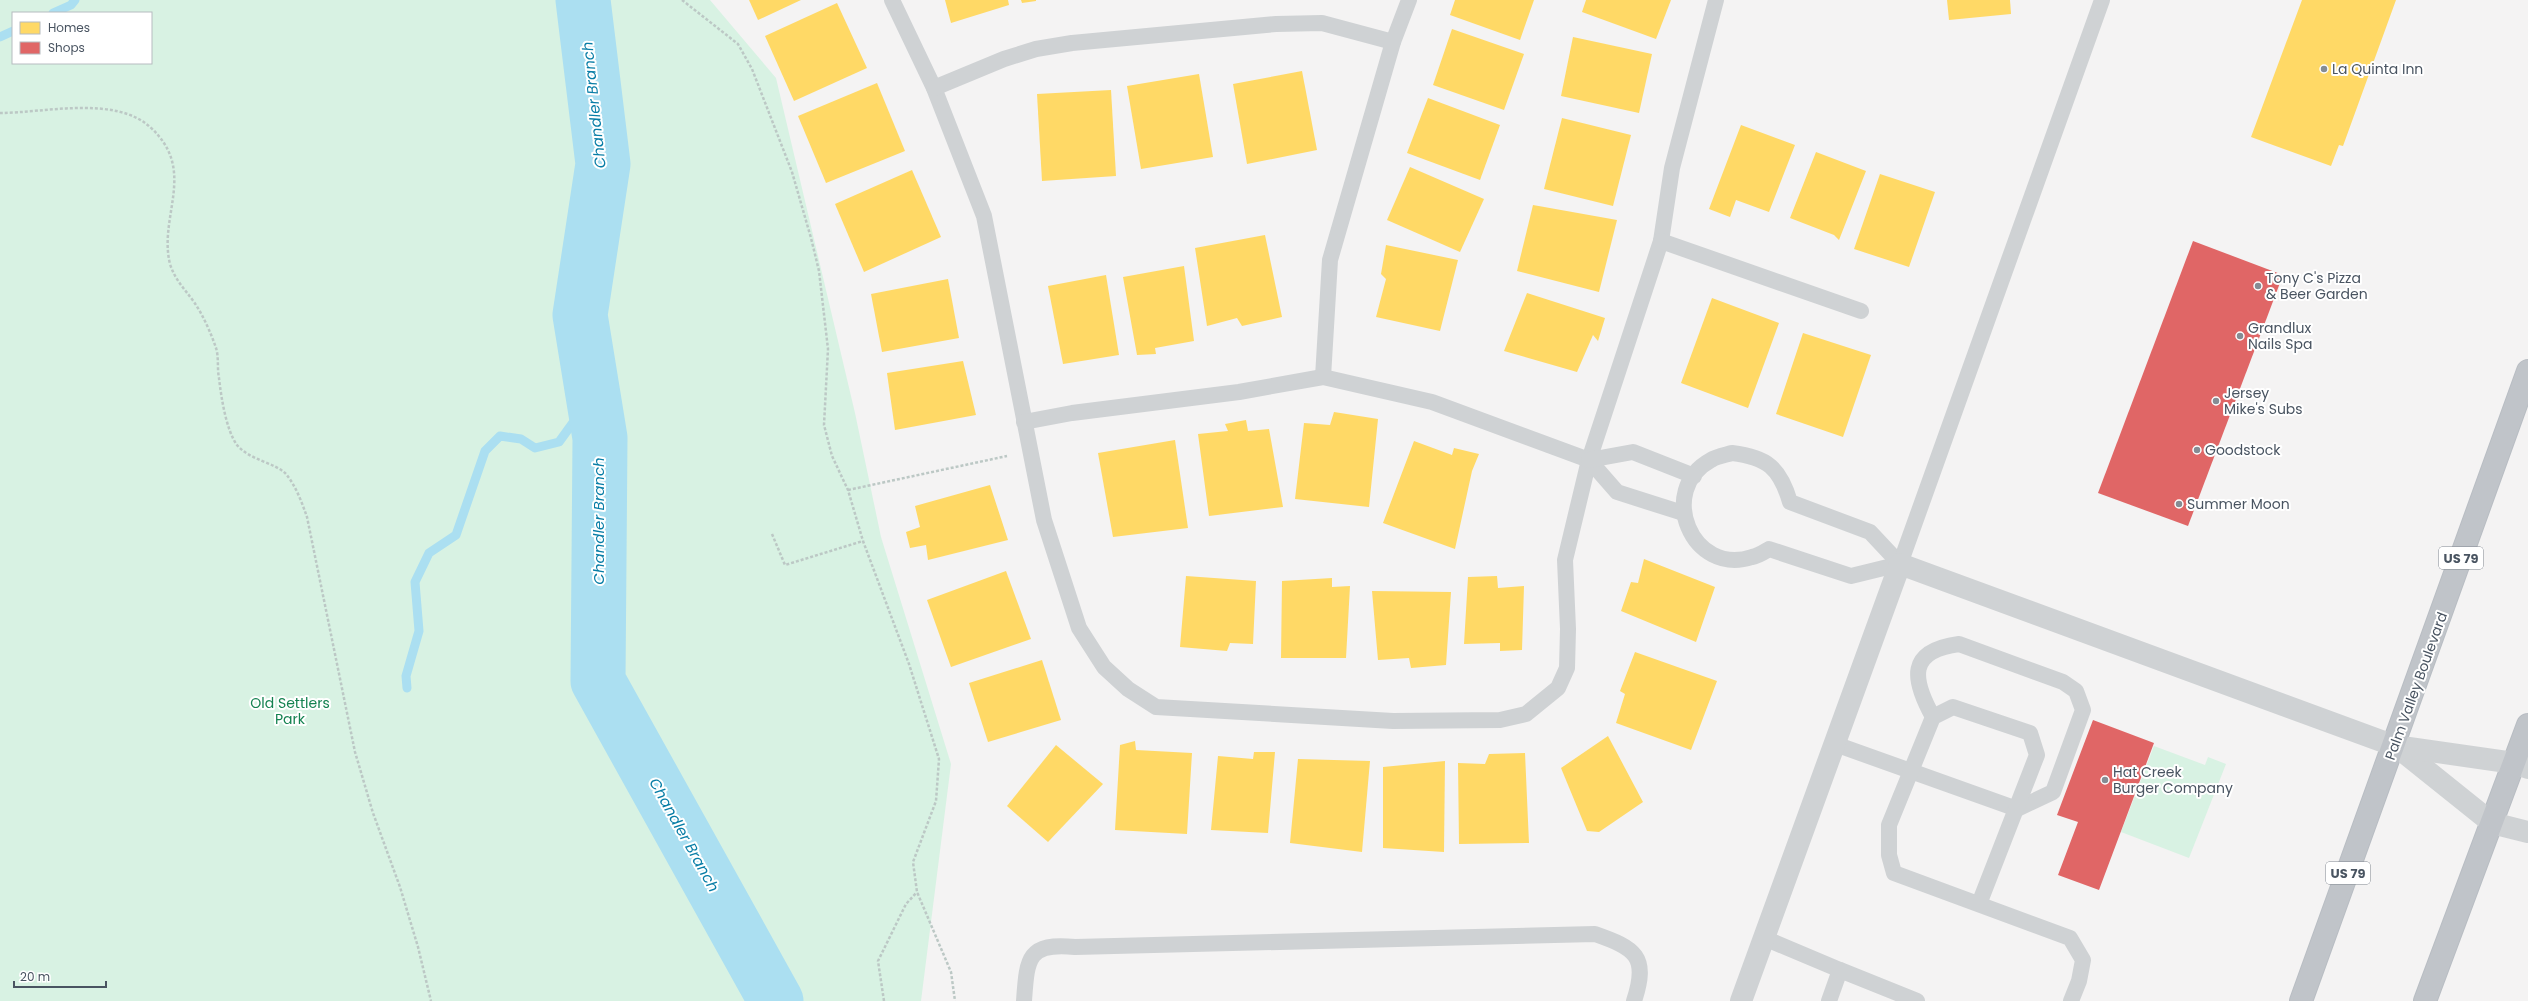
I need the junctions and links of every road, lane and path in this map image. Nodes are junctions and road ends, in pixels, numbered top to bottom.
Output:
1 (682, 0) edge
2 (892, 0) edge
3 (1409, 0) edge
4 (1716, 0) edge
5 (2102, 0) edge
6 (1393, 42) junction
7 (934, 88) junction
8 (0, 113) edge
9 (1660, 241) junction
10 (1861, 311) dead end
11 (2528, 371) edge
12 (1323, 377) junction
13 (1024, 422) junction
14 (1031, 451) junction
15 (1589, 460) junction
16 (1694, 476) junction
17 (848, 490) junction
18 (1683, 512) junction
19 (772, 534) dead end
20 (863, 541) junction
21 (1900, 564) junction
22 (1933, 717) junction
23 (2528, 725) edge
24 (1835, 744) junction
25 (2395, 746) junction
26 (2521, 766) edge
27 (1911, 771) junction
28 (2017, 809) junction
29 (2492, 823) junction
30 (2528, 832) edge
31 (917, 892) junction
32 (1979, 904) junction
33 (1764, 938) junction
34 (1840, 970) junction
35 (431, 1001) edge
36 (884, 1001) edge
37 (955, 1001) edge
38 (1024, 1001) edge
39 (1634, 1001) edge
40 (1741, 1001) edge
41 (1829, 1001) edge
42 (1917, 1001) edge
43 (2072, 1001) edge
44 (2301, 1001) edge
45 (2425, 1001) edge

1 - 17 path
2 - 7 lane
3 - 6 lane
4 - 9 lane
5 - 21 lane
6 - 7 lane
6 - 12 lane
7 - 13 lane
8 - 35 path
9 - 10 lane
9 - 15 lane
11 - 25 highway, Palm Valley Boulevard / US 79
12 - 13 lane
12 - 15 lane
13 - 14 lane
14 - 15 lane
14 - 17 path
15 - 16 lane
15 - 18 lane
16 - 18 lane
16 - 21 lane
17 - 20 path
18 - 21 lane
19 - 20 path
20 - 31 path
21 - 24 street
21 - 25 street
22 - 27 lane
22 - 28 lane
22 - 28 lane
23 - 26 highway
24 - 27 lane
24 - 33 street
25 - 26 street
25 - 29 street
25 - 44 highway, Palm Valley Boulevard / US 79
26 - 29 highway
27 - 28 lane
27 - 32 lane
28 - 32 lane
29 - 30 street
29 - 45 highway
31 - 36 path
31 - 37 path
32 - 43 lane
33 - 34 lane
33 - 40 street
34 - 41 lane
34 - 42 lane
38 - 39 lane

